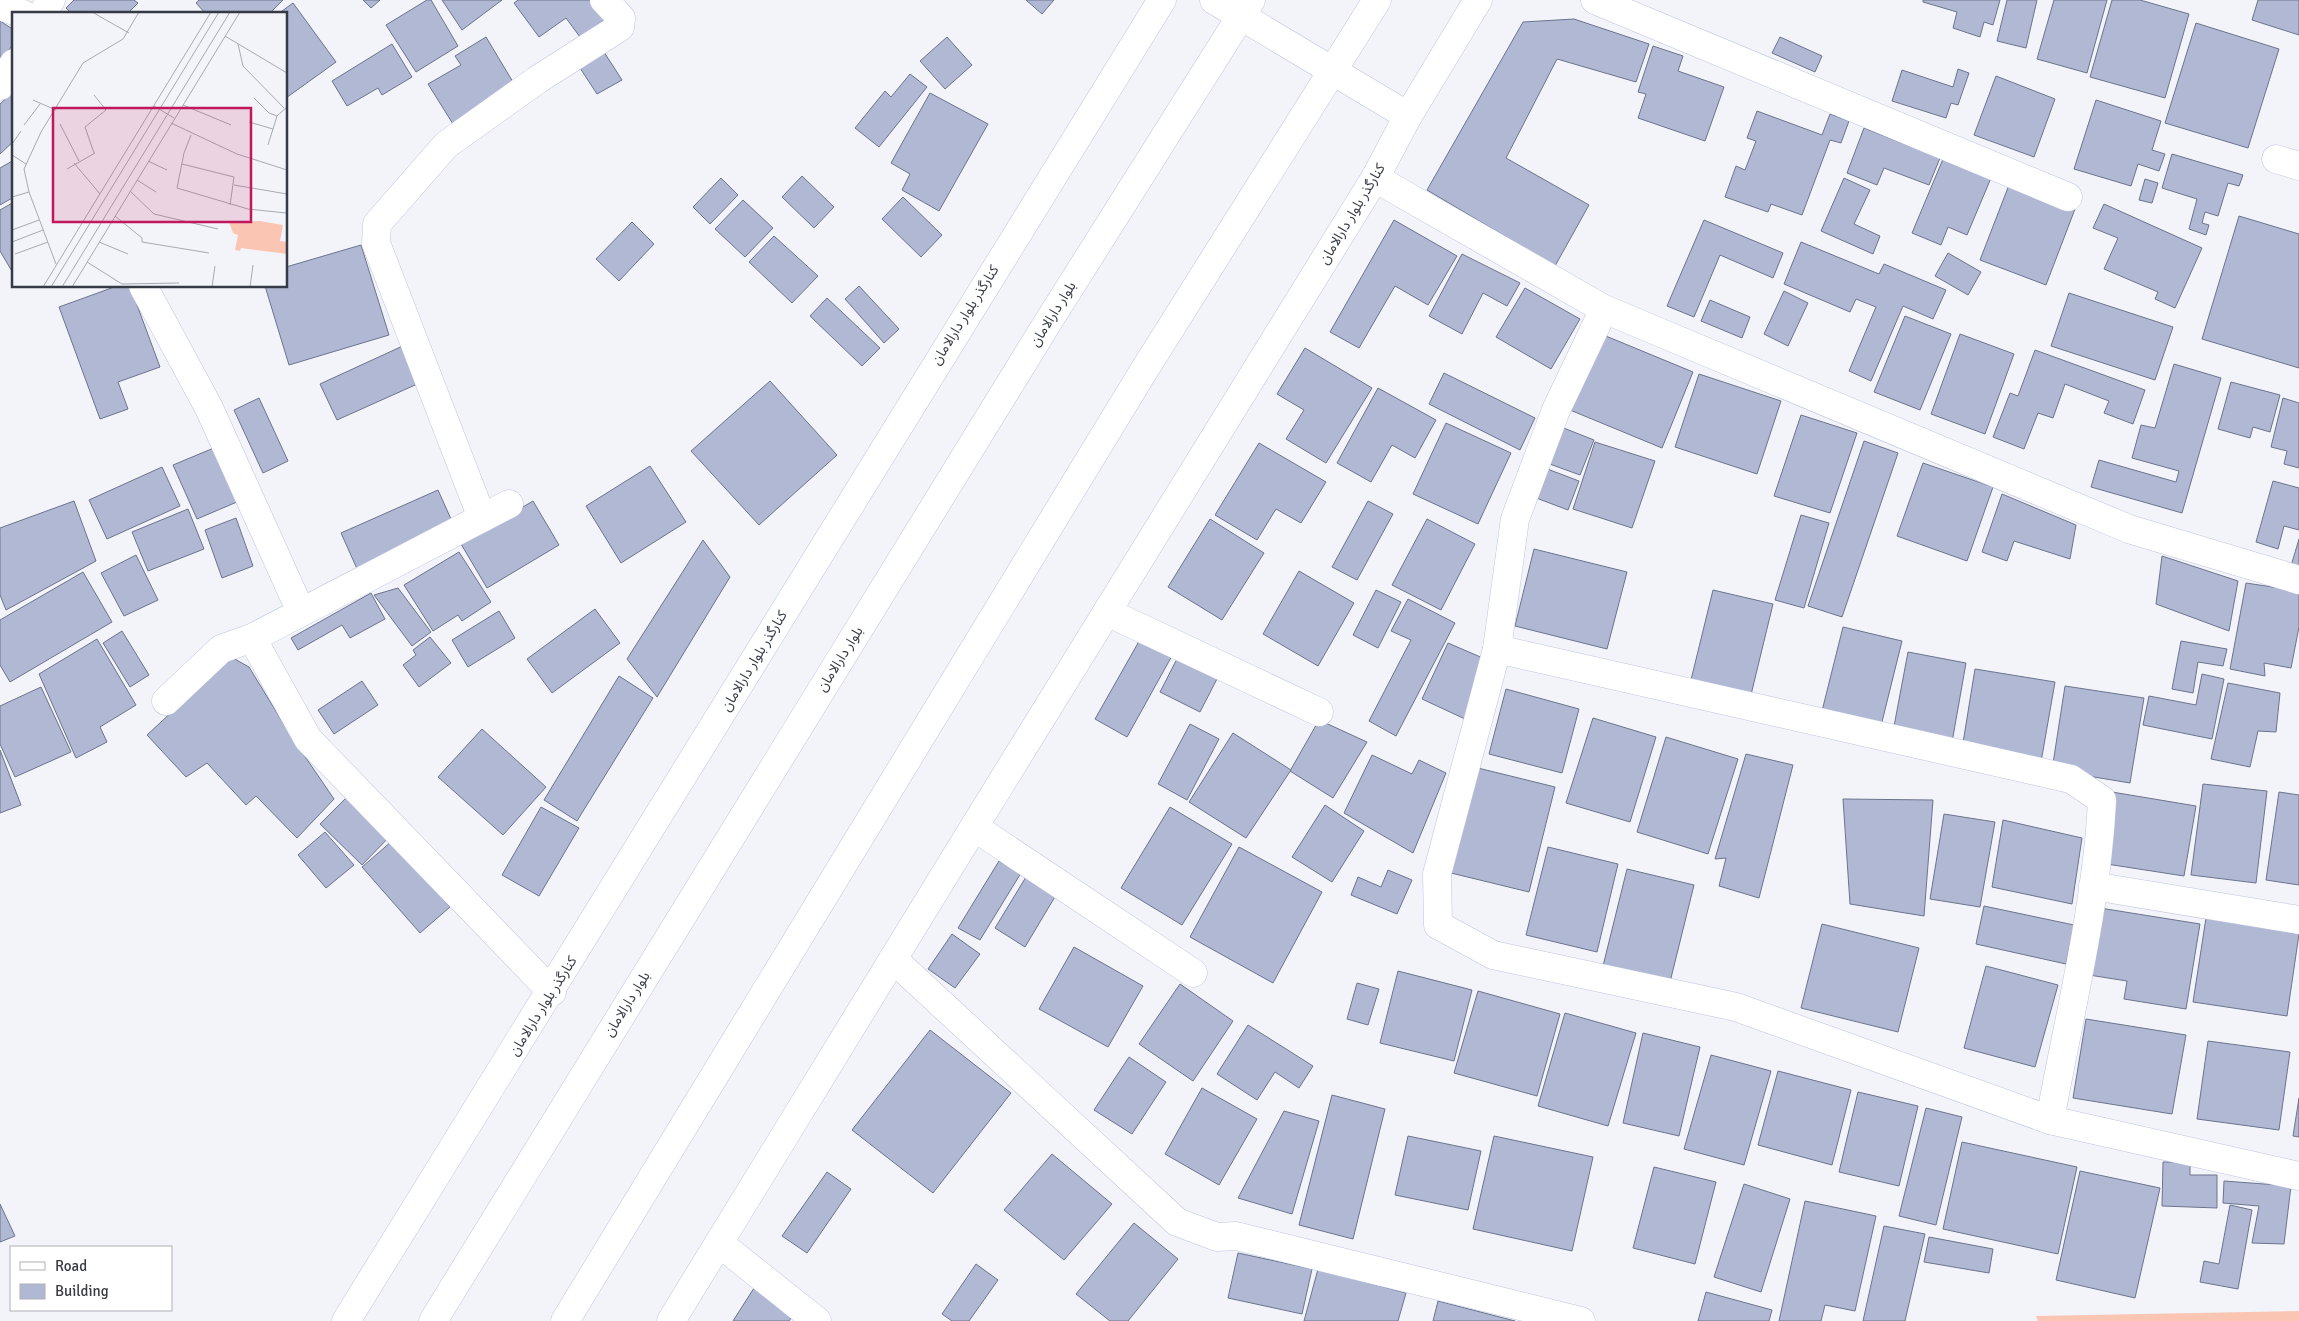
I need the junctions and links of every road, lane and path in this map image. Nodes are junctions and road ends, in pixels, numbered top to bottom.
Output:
1 (51, 0) edge
2 (604, 0) edge
3 (1162, 0) edge
4 (1214, 0) edge
5 (1377, 0) edge
6 (1478, 0) edge
7 (1595, 0) edge
8 (0, 6) edge
9 (1246, 8) edge
10 (17, 12) edge
11 (43, 12) edge
12 (12, 65) edge
13 (1334, 71) junction
14 (0, 86) edge
15 (1408, 116) junction
16 (1375, 178) junction
17 (2068, 197) dead end
18 (144, 288) edge
19 (1604, 309) junction
20 (508, 504) dead end
21 (482, 518) junction
22 (2299, 580) edge
23 (301, 612) junction
24 (1107, 612) junction
25 (252, 638) junction
26 (1498, 649) junction
27 (166, 701) dead end
28 (1319, 712) dead end
29 (974, 827) junction
30 (2093, 886) junction
31 (2299, 920) edge
32 (893, 959) junction
33 (1193, 973) dead end
34 (552, 992) junction
35 (2050, 1120) junction
36 (2299, 1176) edge
37 (719, 1243) junction
38 (346, 1321) edge
39 (433, 1321) edge
40 (564, 1321) edge
41 (671, 1321) edge
42 (817, 1321) edge
43 (1581, 1321) edge

1 - 11 street
2 - 21 street
3 - 34 street, کنارگذر بلوار دارالامان
4 - 9 street
5 - 13 street
6 - 15 street, کنارگذر بلوار دارالامان
7 - 17 street
8 - 10 street
9 - 13 street
9 - 39 street, بلوار دارالامان
12 - 14 street
13 - 15 street
13 - 40 street
15 - 16 street, کنارگذر بلوار دارالامان
16 - 19 street
16 - 24 street, کنارگذر بلوار دارالامان
18 - 23 street
19 - 22 street
19 - 26 street
20 - 21 street
21 - 23 street
23 - 25 street
24 - 28 street
24 - 29 street, کنارگذر بلوار دارالامان
25 - 27 street
25 - 34 street
26 - 30 street
26 - 35 street
29 - 32 street, کنارگذر بلوار دارالامان
29 - 33 street
30 - 31 street
30 - 35 street
32 - 37 street, کنارگذر بلوار دارالامان
32 - 43 street
34 - 38 street, کنارگذر بلوار دارالامان
35 - 36 street
37 - 41 street, کنارگذر بلوار دارالامان
37 - 42 street

